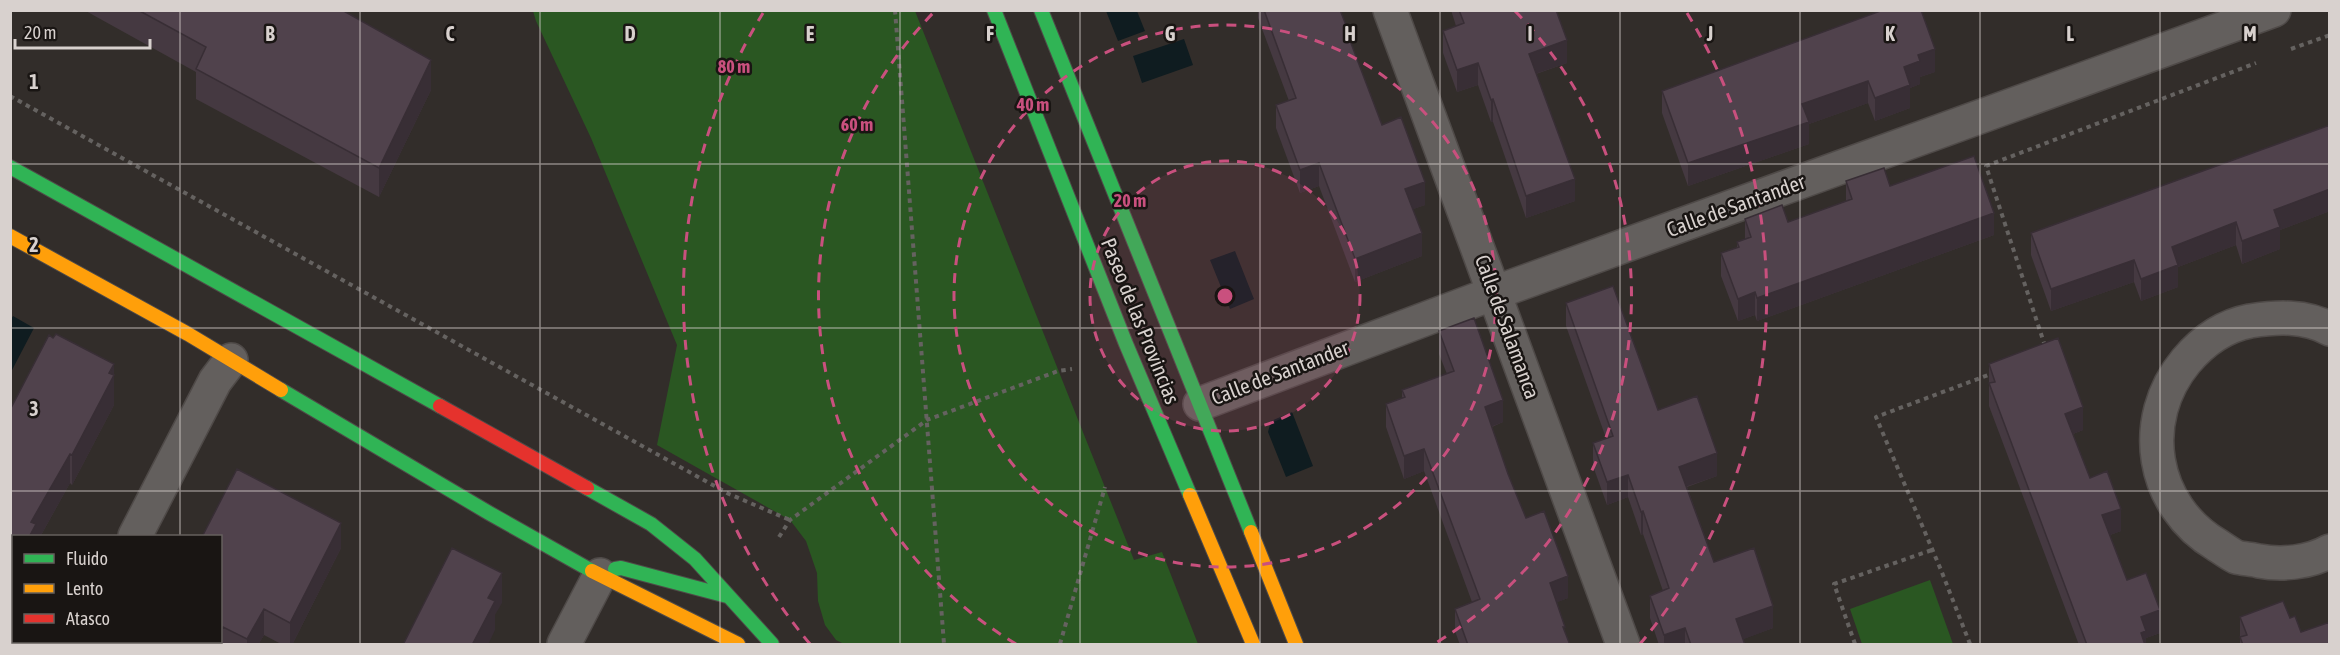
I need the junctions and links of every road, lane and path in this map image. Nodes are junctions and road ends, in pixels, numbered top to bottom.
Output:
1 (895, 10) edge
2 (994, 10) edge
3 (1041, 10) edge
4 (1390, 10) edge
5 (2274, 10) edge
6 (2330, 35) edge
7 (2285, 52) dead end
8 (2262, 60) dead end
9 (10, 96) edge
10 (10, 167) edge
11 (10, 237) edge
12 (1494, 293) junction
13 (2330, 329) edge
14 (2047, 353) edge
15 (231, 360) junction
16 (1072, 369) dead end
17 (1994, 373) edge
18 (1200, 404) junction
19 (927, 420) junction
20 (1105, 486) dead end
21 (790, 520) junction
22 (136, 535) edge
23 (778, 537) dead end
24 (1932, 550) junction
25 (2326, 563) edge
26 (600, 575) junction
27 (727, 596) junction
28 (564, 645) edge
29 (738, 645) edge
30 (772, 645) edge
31 (944, 645) edge
32 (1060, 645) edge
33 (1253, 645) edge
34 (1296, 645) edge
35 (1623, 645) edge
36 (1855, 645) edge
37 (1970, 645) edge

1 - 19 path
2 - 33 street, Paseo de las Provincias
3 - 18 street, Paseo de las Provincias
4 - 12 street, Calle de Salamanca
5 - 12 street, Calle de Santander
6 - 7 path
8 - 14 path
9 - 21 path
10 - 27 street
11 - 15 street
12 - 18 street, Calle de Santander
12 - 35 street, Calle de Salamanca
13 - 25 street
15 - 22 street
15 - 26 street
16 - 19 path
17 - 24 path
18 - 34 street, Paseo de las Provincias
19 - 21 path
19 - 31 path
20 - 32 path
21 - 23 path
24 - 36 path
24 - 37 path
26 - 27 street
26 - 28 street
26 - 29 street
27 - 30 street

